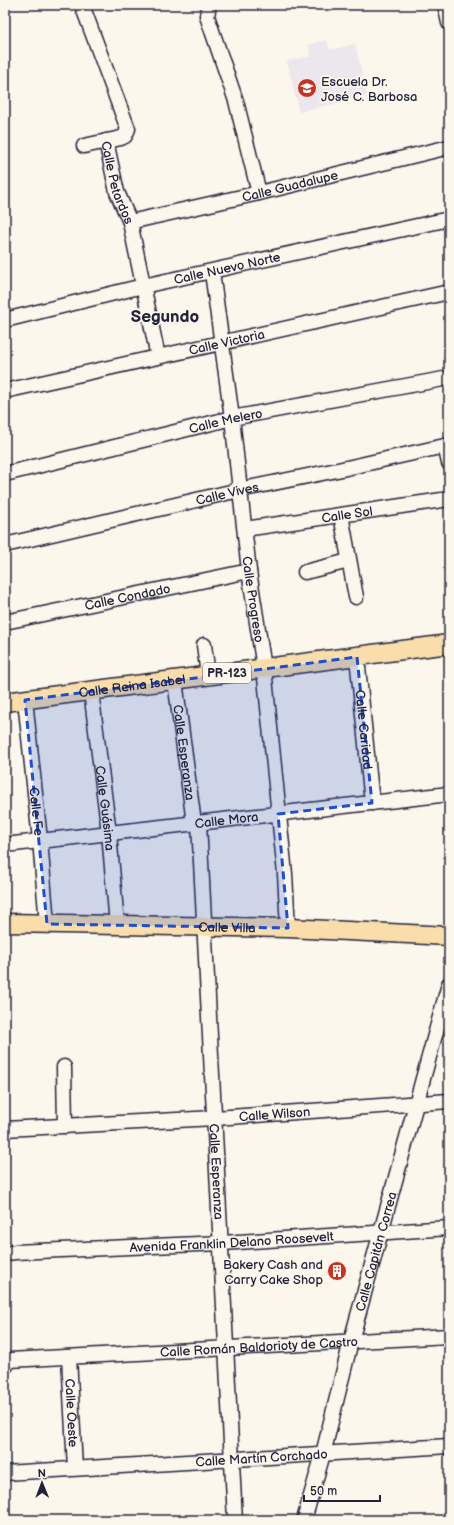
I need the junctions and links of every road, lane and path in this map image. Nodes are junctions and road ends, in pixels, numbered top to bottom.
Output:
1 (82, 5) edge
2 (209, 5) edge
3 (445, 5) edge
4 (449, 23) edge
5 (106, 141) junction
6 (84, 146) dead end
7 (449, 147) edge
8 (259, 193) junction
9 (449, 219) edge
10 (130, 222) junction
11 (212, 272) junction
12 (143, 286) junction
13 (449, 292) edge
14 (5, 320) edge
15 (222, 342) junction
16 (158, 356) junction
17 (449, 378) edge
18 (5, 391) edge
19 (232, 418) junction
20 (447, 445) edge
21 (449, 463) edge
22 (5, 474) edge
23 (239, 490) junction
24 (449, 499) edge
25 (341, 515) junction
26 (246, 529) junction
27 (5, 545) edge
28 (349, 561) junction
29 (249, 570) junction
30 (305, 572) dead end
31 (356, 598) dead end
32 (5, 622) edge
33 (449, 644) edge
34 (204, 645) dead end
35 (357, 657) junction
36 (264, 668) junction
37 (208, 675) junction
38 (175, 681) junction
39 (91, 691) junction
40 (25, 700) junction
41 (5, 702) edge
42 (449, 794) edge
43 (372, 803) junction
44 (278, 814) junction
45 (196, 823) junction
46 (109, 833) junction
47 (40, 840) junction
48 (5, 845) edge
49 (5, 923) edge
50 (47, 924) junction
51 (117, 926) junction
52 (204, 926) junction
53 (288, 928) junction
54 (449, 936) edge
55 (449, 984) edge
56 (64, 1067) dead end
57 (449, 1101) edge
58 (416, 1103) junction
59 (215, 1118) junction
60 (65, 1126) junction
61 (5, 1129) edge
62 (449, 1228) edge
63 (382, 1232) junction
64 (222, 1243) junction
65 (8, 1252) edge
66 (449, 1336) edge
67 (351, 1340) junction
68 (227, 1349) junction
69 (69, 1357) junction
70 (5, 1367) edge
71 (449, 1446) edge
72 (324, 1454) junction
73 (233, 1459) junction
74 (75, 1468) junction
75 (5, 1473) edge
76 (235, 1520) edge
77 (304, 1520) edge

1 - 5 street, Calle Petardos
2 - 8 street
3 - 4 street
5 - 6 street
5 - 10 street, Calle Petardos
7 - 8 street, Calle Guadalupe
8 - 10 street, Calle Guadalupe
9 - 11 street, Calle Nuevo Norte
10 - 12 street, Calle Petardos
11 - 12 street, Calle Nuevo Norte
11 - 15 street, Calle Progreso
12 - 14 street, Calle Nuevo Norte
12 - 16 street, Calle Petardos
13 - 15 street, Calle Victoria
15 - 16 street, Calle Victoria
15 - 19 street, Calle Progreso
16 - 18 street, Calle Victoria
17 - 19 street, Calle Melero
19 - 22 street, Calle Melero
19 - 23 street, Calle Progreso
20 - 21 street
20 - 23 street, Calle Vives
23 - 26 street, Calle Progreso
23 - 27 street, Calle Vives
24 - 25 street, Calle Sol
25 - 26 street, Calle Sol
25 - 28 street
26 - 29 street, Calle Progreso
28 - 30 street
28 - 31 street
29 - 32 street, Calle Condado
29 - 36 street, Calle Progreso
33 - 35 main road, Calle Reina Isabel / PR-123
34 - 37 street
35 - 36 main road, Calle Reina Isabel / PR-123
35 - 43 street, Calle Caridad
36 - 37 main road, Calle Reina Isabel / PR-123
36 - 44 street, Calle Progreso
37 - 38 main road, Calle Reina Isabel / PR-123
38 - 39 main road, Calle Reina Isabel / PR-123
38 - 45 street, Calle Esperanza
39 - 40 main road, Calle Reina Isabel / PR-123
39 - 46 street, Calle Guásima
40 - 41 main road, Calle Reina Isabel / PR-123
40 - 47 street, Calle Fe
42 - 43 street, Calle Mora
43 - 44 street, Calle Mora
44 - 45 street, Calle Mora
44 - 53 street, Calle Progreso
45 - 46 street, Calle Mora
45 - 52 street, Calle Esperanza
46 - 47 street, Calle Mora
46 - 51 street, Calle Guásima
47 - 48 street, Calle Mora
47 - 50 street, Calle Fe
49 - 50 main road, Calle Villa
50 - 51 main road, Calle Villa
51 - 52 main road, Calle Villa
52 - 53 main road, Calle Villa
52 - 59 street, Calle Esperanza
53 - 54 main road, Calle Villa
55 - 58 street, Calle Capitán Correa
56 - 60 street
57 - 58 street, Calle Wilson
58 - 59 street, Calle Wilson
58 - 63 street, Calle Capitán Correa
59 - 60 street, Calle Wilson
59 - 64 street, Calle Esperanza
60 - 61 street, Calle Wilson
62 - 63 street, Avenida Franklin Delano Roosevelt
63 - 64 street, Avenida Franklin Delano Roosevelt
63 - 67 street, Calle Capitán Correa
64 - 65 street, Avenida Franklin Delano Roosevelt
64 - 68 street, Calle Esperanza
66 - 67 street, Calle Román Baldorioty de Castro
67 - 68 street, Calle Román Baldorioty de Castro
67 - 72 street, Calle Capitán Correa
68 - 69 street, Calle Román Baldorioty de Castro
68 - 73 street, Calle Esperanza
69 - 70 street, Calle Román Baldorioty de Castro
69 - 74 street, Calle Oeste
71 - 72 street, Calle Martín Corchado
72 - 73 street, Calle Martín Corchado
72 - 77 street, Calle Capitán Correa
73 - 74 street, Calle Martín Corchado
73 - 76 street, Calle Esperanza
74 - 75 street, Calle Martín Corchado

